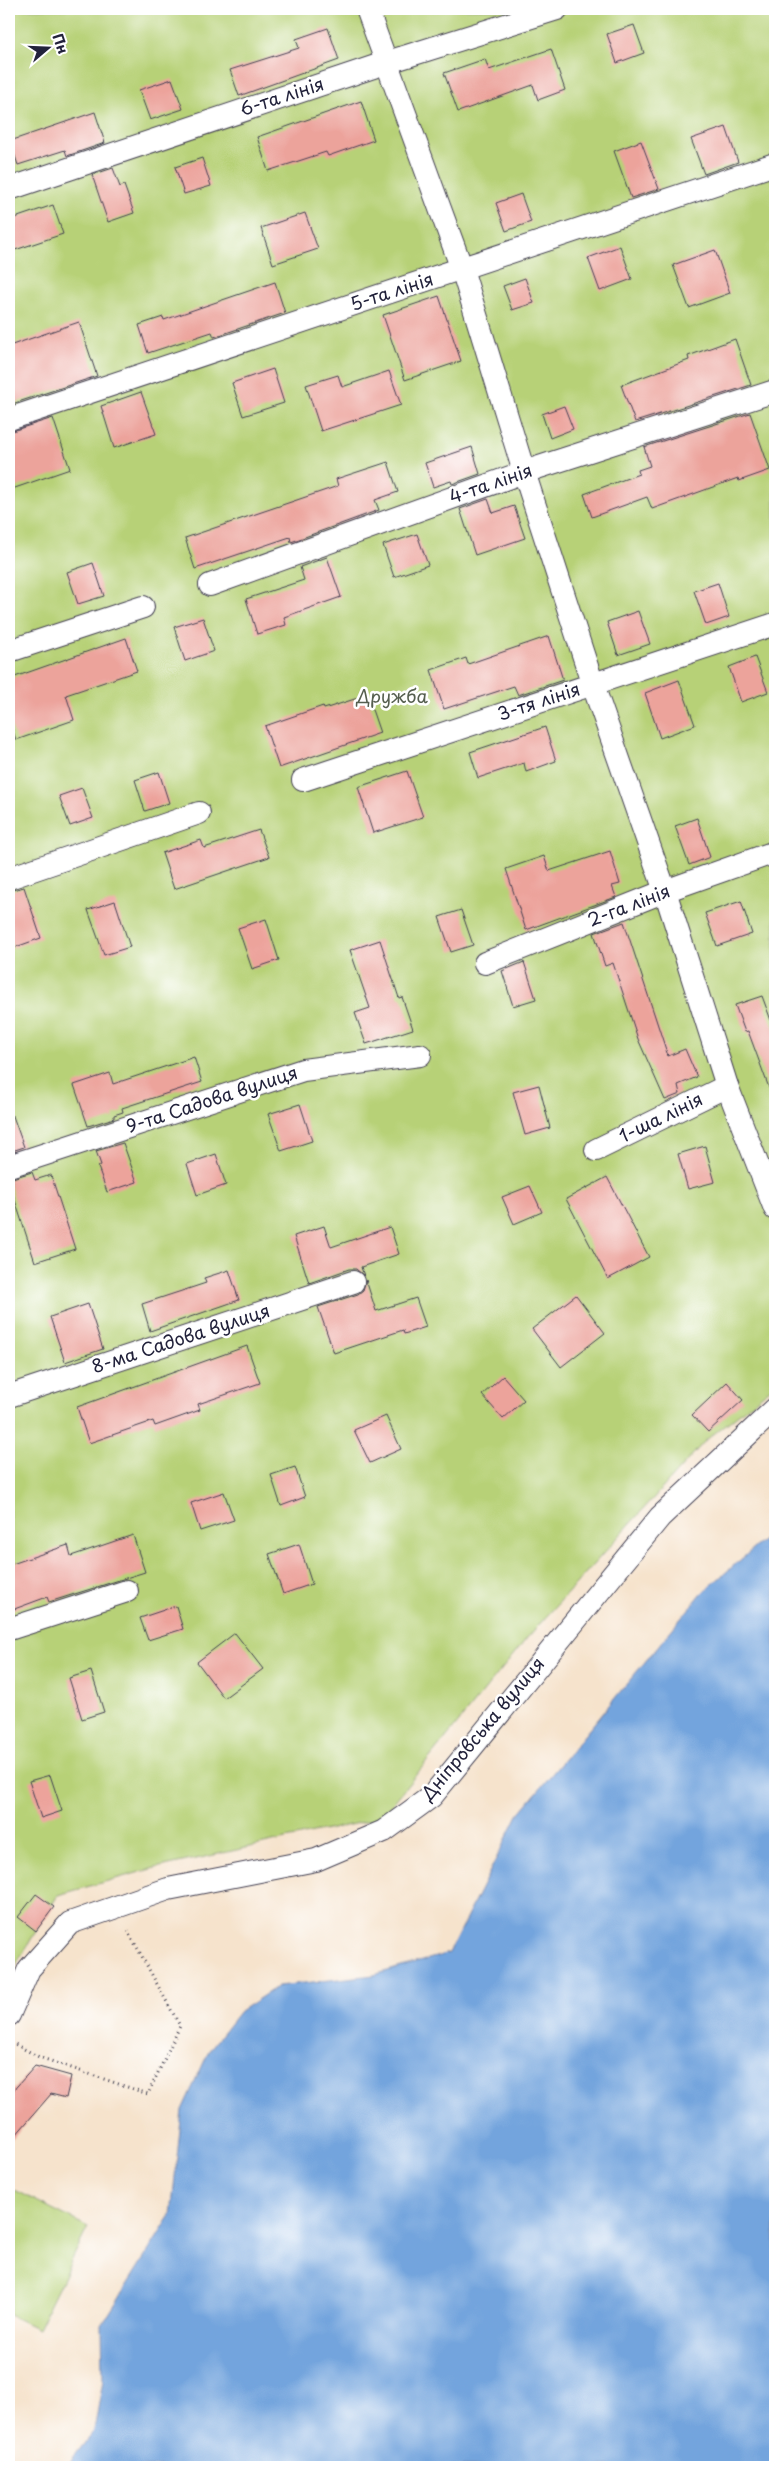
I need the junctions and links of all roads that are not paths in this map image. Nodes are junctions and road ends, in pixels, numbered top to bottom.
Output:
1 (367, 9) edge
2 (557, 9) edge
3 (388, 62) junction
4 (775, 164) edge
5 (9, 189) edge
6 (462, 269) junction
7 (775, 390) edge
8 (9, 419) edge
9 (524, 472) junction
10 (210, 585) dead end
11 (143, 607) dead end
12 (775, 624) edge
13 (9, 650) edge
14 (593, 685) junction
15 (303, 780) dead end
16 (199, 813) dead end
17 (775, 852) edge
18 (9, 878) edge
19 (665, 891) junction
20 (485, 963) dead end
21 (420, 1055) dead end
22 (727, 1086) junction
23 (596, 1150) dead end
24 (9, 1166) edge
25 (775, 1209) edge
26 (353, 1282) dead end
27 (9, 1396) edge
28 (775, 1409) edge
29 (127, 1591) dead end
30 (9, 1629) edge
31 (9, 2015) edge

1 - 3 street
2 - 3 street, 6-та лінія
3 - 5 street, 6-та лінія
3 - 6 street
4 - 6 street, 5-та лінія
6 - 8 street, 5-та лінія
6 - 9 street
7 - 9 street, 4-та лінія
9 - 10 street, 4-та лінія
9 - 14 street
11 - 13 street
12 - 14 street, 3-тя лінія
14 - 15 street, 3-тя лінія
14 - 19 street
16 - 18 street
17 - 19 street, 2-га лінія
19 - 20 street, 2-га лінія
19 - 22 street
21 - 24 street, 9-та Садова вулиця
22 - 23 street, 1-ша лінія
22 - 25 street
26 - 27 street, 8-ма Садова вулиця
28 - 31 street, Дніпровська вулиця
29 - 30 street

